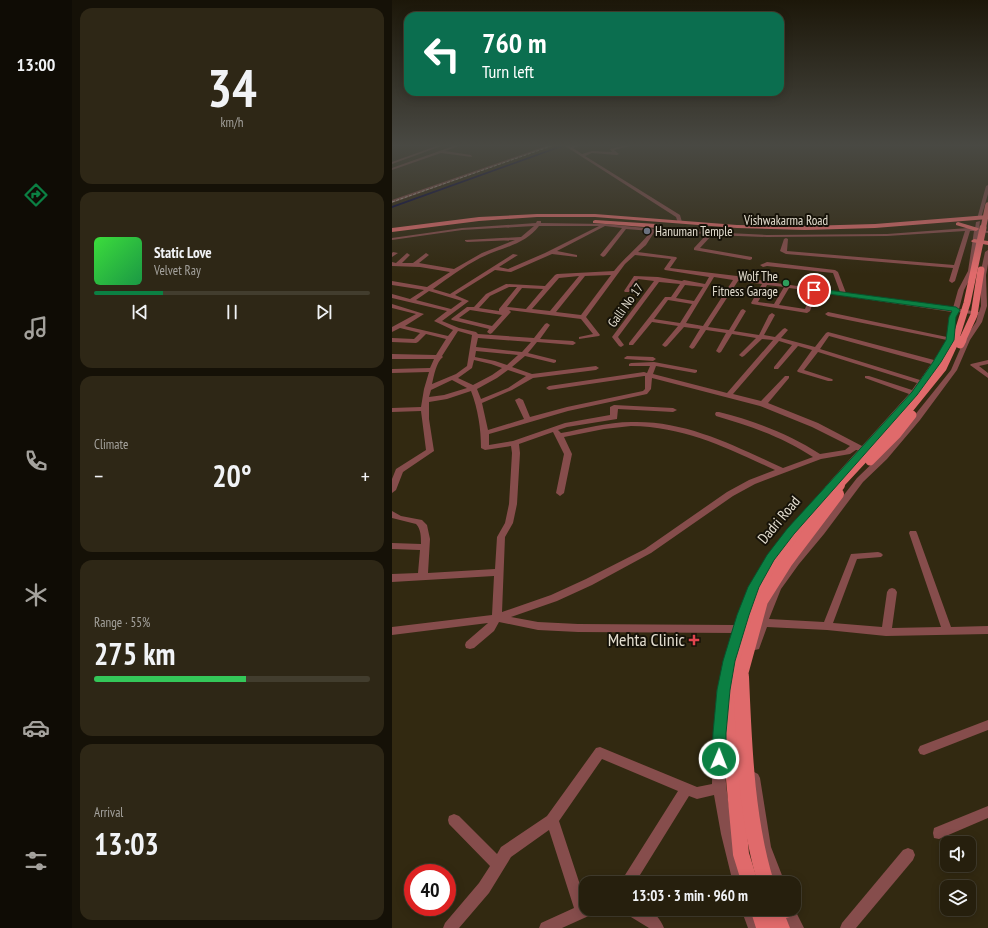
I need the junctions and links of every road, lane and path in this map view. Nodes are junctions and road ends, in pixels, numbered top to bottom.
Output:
1 (433, 187) edge
2 (625, 187) edge
3 (633, 187) edge
4 (988, 187) edge
5 (392, 202) edge
6 (988, 205) edge
7 (526, 213) dead end
8 (532, 216) junction
9 (988, 217) edge
10 (670, 221) junction
11 (988, 221) edge
12 (539, 222) junction
13 (680, 222) junction
14 (606, 224) junction
15 (975, 226) junction
16 (625, 227) junction
17 (392, 230) edge
18 (654, 230) junction
19 (731, 232) junction
20 (988, 232) edge
21 (711, 233) junction
22 (392, 235) edge
23 (521, 238) junction
24 (392, 239) edge
25 (786, 239) dead end
26 (467, 241) dead end
27 (974, 241) junction
28 (988, 243) edge
29 (552, 252) junction
30 (988, 252) edge
31 (634, 253) junction
32 (407, 255) dead end
33 (426, 255) dead end
34 (603, 255) dead end
35 (515, 256) dead end
36 (576, 256) dead end
37 (750, 258) dead end
38 (395, 264) edge
39 (414, 265) junction
40 (763, 265) dead end
41 (956, 267) junction
42 (494, 268) junction
43 (456, 271) junction
44 (969, 273) junction
45 (584, 274) junction
46 (615, 274) junction
47 (954, 274) junction
48 (986, 274) edge
49 (713, 275) junction
50 (737, 278) junction
51 (658, 279) junction
52 (952, 281) dead end
53 (684, 282) junction
54 (766, 282) junction
55 (392, 283) edge
56 (521, 286) junction
57 (706, 286) junction
58 (788, 286) junction
59 (547, 288) junction
60 (428, 289) junction
61 (814, 290) junction
62 (628, 291) dead end
63 (844, 295) junction
64 (392, 296) edge
65 (450, 296) junction
66 (672, 298) junction
67 (412, 300) junction
68 (696, 303) junction
69 (392, 306) edge
70 (776, 306) junction
71 (475, 309) junction
72 (528, 310) junction
73 (956, 310) junction
74 (452, 311) junction
75 (504, 311) junction
76 (743, 311) dead end
77 (551, 314) junction
78 (828, 314) dead end
79 (772, 315) dead end
80 (583, 317) junction
81 (652, 320) junction
82 (983, 320) edge
83 (547, 325) dead end
84 (682, 325) junction
85 (399, 326) junction
86 (457, 329) junction
87 (704, 329) junction
88 (392, 330) edge
89 (785, 330) dead end
90 (730, 332) junction
91 (424, 333) junction
92 (475, 336) junction
93 (761, 336) junction
94 (449, 338) junction
95 (581, 338) dead end
96 (950, 339) junction
97 (392, 340) edge
98 (537, 340) junction
99 (778, 340) junction
100 (573, 342) dead end
101 (632, 344) dead end
102 (796, 344) junction
103 (620, 345) dead end
104 (665, 345) dead end
105 (692, 347) dead end
106 (473, 348) junction
107 (816, 349) junction
108 (719, 351) dead end
109 (524, 354) junction
110 (742, 354) dead end
111 (392, 356) edge
112 (440, 357) junction
113 (472, 358) junction
114 (627, 358) dead end
115 (554, 362) dead end
116 (937, 362) junction
117 (988, 362) edge
118 (654, 364) junction
119 (631, 365) dead end
120 (507, 367) junction
121 (596, 368) dead end
122 (776, 368) dead end
123 (434, 370) junction
124 (392, 371) edge
125 (695, 371) dead end
126 (649, 375) junction
127 (532, 376) junction
128 (988, 376) edge
129 (788, 377) dead end
130 (867, 377) dead end
131 (453, 378) junction
132 (830, 380) dead end
133 (922, 382) junction
134 (473, 388) junction
135 (549, 388) dead end
136 (939, 388) junction
137 (427, 389) junction
138 (914, 393) junction
139 (729, 395) junction
140 (426, 400) junction
141 (519, 400) dead end
142 (479, 402) junction
143 (762, 404) junction
144 (425, 409) junction
145 (392, 410) edge
146 (673, 411) dead end
147 (550, 414) junction
148 (719, 414) dead end
149 (528, 420) junction
150 (556, 428) junction
151 (485, 433) junction
152 (559, 436) junction
153 (515, 443) junction
154 (860, 448) junction
155 (819, 457) junction
156 (855, 458) junction
157 (875, 466) junction
158 (780, 470) junction
159 (395, 471) edge
160 (392, 490) edge
161 (560, 493) dead end
162 (392, 514) edge
163 (913, 533) dead end
164 (392, 546) edge
165 (425, 547) junction
166 (878, 555) dead end
167 (499, 572) junction
168 (423, 577) junction
169 (392, 578) edge
170 (892, 592) dead end
171 (497, 618) junction
172 (827, 626) junction
173 (762, 627) junction
174 (739, 628) junction
175 (947, 630) junction
176 (988, 630) edge
177 (392, 631) edge
178 (886, 632) junction
179 (470, 645) dead end
180 (988, 725) edge
181 (924, 750) dead end
182 (719, 785) junction
183 (687, 788) junction
184 (988, 812) edge
185 (454, 820) dead end
186 (552, 820) junction
187 (939, 832) dead end
188 (908, 855) dead end
189 (498, 864) junction
190 (631, 876) edge
191 (738, 876) edge
192 (748, 876) edge
193 (764, 876) edge
194 (775, 876) edge
195 (579, 894) edge
196 (579, 913) edge
197 (643, 916) edge
198 (751, 916) edge
199 (761, 916) edge
200 (782, 916) edge
201 (788, 916) edge
202 (450, 928) edge
203 (546, 928) edge
204 (657, 928) edge
205 (755, 928) edge
206 (765, 928) edge
207 (781, 928) edge
208 (797, 928) edge
209 (847, 928) edge

1 - 5 street
2 - 10 street
3 - 13 street
4 - 15 street, Dadri Road
6 - 192 main road, bridge
7 - 8 main road
8 - 10 main road, Vishwakarma Road
8 - 17 main road, Vishwakarma Road
9 - 15 main road, Vishwakarma Road
10 - 13 main road, Vishwakarma Road
11 - 15 main road, Vishwakarma Road
12 - 14 main road, Vishwakarma Road
12 - 22 main road, Vishwakarma Road
12 - 23 street
12 - 24 street
13 - 15 main road, Vishwakarma Road
14 - 16 street
14 - 19 main road, Vishwakarma Road
14 - 29 street
15 - 19 main road, Vishwakarma Road
15 - 19 street
15 - 20 street
15 - 27 street, Dadri Road
15 - 41 street
16 - 18 street
16 - 34 street
18 - 21 street
18 - 31 street
19 - 21 street
20 - 193 main road, bridge
21 - 37 street
23 - 26 street
23 - 43 street
25 - 41 street
27 - 28 main road
27 - 44 street, Dadri Road
29 - 36 street
29 - 42 street
30 - 48 street
31 - 46 street
31 - 49 street
32 - 38 street
33 - 39 street
35 - 42 street
38 - 39 street
39 - 43 street
40 - 63 street
41 - 47 street
42 - 65 street
43 - 60 street
44 - 47 street
44 - 48 street
44 - 73 street, Dadri Road
45 - 46 street
45 - 59 street
45 - 77 street
46 - 80 street
47 - 52 street
48 - 82 street
49 - 50 street
49 - 57 street
50 - 54 street
50 - 87 street
51 - 53 street
51 - 62 street
51 - 103 street, Galli No 17
53 - 57 street
53 - 66 street
54 - 58 street
54 - 70 street
55 - 60 street
56 - 59 street
56 - 71 street
56 - 75 street
57 - 68 street
58 - 61 street
58 - 70 street
59 - 72 street
60 - 65 street
60 - 67 street
61 - 63 street
61 - 70 street
63 - 73 street
64 - 67 street
65 - 74 street
66 - 68 street
66 - 81 street
67 - 74 street
68 - 84 street
69 - 85 street
71 - 75 street
71 - 75 street
72 - 75 street
72 - 77 street
73 - 82 street
73 - 96 street, Dadri Road
74 - 86 street
76 - 90 street
77 - 80 street
78 - 96 street
79 - 93 street
80 - 95 street
81 - 84 street
81 - 101 street
82 - 136 street
83 - 98 street
84 - 87 street
84 - 104 street
85 - 88 street
85 - 91 street
86 - 92 street
86 - 94 street
87 - 90 street
87 - 105 street
89 - 99 street
90 - 93 street
90 - 108 street
91 - 94 street
91 - 97 street
92 - 98 street
92 - 106 street
93 - 99 street
93 - 110 street
94 - 112 street
96 - 116 street, Dadri Road
98 - 100 street
98 - 109 street
99 - 102 street
99 - 139 street
102 - 107 street
102 - 122 street
106 - 109 street
106 - 113 street
107 - 116 street
107 - 132 street
107 - 133 street
109 - 115 street
109 - 120 street
111 - 112 street
112 - 123 street
113 - 120 street
113 - 131 street
114 - 118 street
116 - 133 street, Dadri Road
117 - 128 street
118 - 119 street
118 - 125 street
118 - 126 street
120 - 127 street
120 - 134 street
121 - 127 street
123 - 124 street
123 - 137 street
126 - 135 street
126 - 139 street
126 - 147 street
127 - 142 street
129 - 143 street
130 - 138 street
131 - 134 street
131 - 137 street
133 - 136 street
133 - 138 street, Dadri Road
134 - 140 street
134 - 142 street
136 - 157 street
137 - 140 street
138 - 154 street, Dadri Road
139 - 143 street
140 - 144 street
141 - 149 street
142 - 151 street
143 - 154 street
144 - 145 street
144 - 159 street
146 - 150 street
147 - 149 street
147 - 150 street
148 - 155 street
149 - 151 street
150 - 152 street
150 - 153 street
151 - 153 street
152 - 158 street
152 - 161 street
153 - 167 street
154 - 155 street
154 - 156 street, Dadri Road
155 - 158 street
156 - 157 street
156 - 174 street, Dadri Road
157 - 173 street
158 - 171 street
159 - 160 street
162 - 165 street
163 - 175 street
164 - 165 street
165 - 168 street
166 - 172 street
167 - 168 street
167 - 171 street
168 - 169 street
170 - 178 street
171 - 174 street
171 - 177 street
171 - 179 street
172 - 173 street
172 - 178 street
173 - 174 street
173 - 194 street
174 - 182 street, Dadri Road
175 - 176 street
175 - 178 street
180 - 181 street
182 - 183 street
182 - 191 street, Dadri Road
183 - 186 street
183 - 190 street
184 - 187 street
185 - 189 street
186 - 189 street
186 - 195 street
188 - 209 street
189 - 202 street
196 - 203 street
197 - 204 street
198 - 205 street
199 - 206 main road
200 - 207 main road
201 - 208 street

